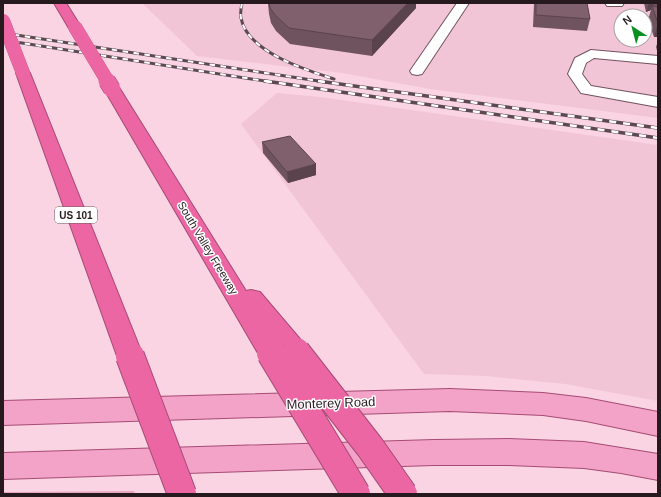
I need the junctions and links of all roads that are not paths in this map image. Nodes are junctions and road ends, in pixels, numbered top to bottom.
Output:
1 (60, 3) edge
2 (463, 3) edge
3 (611, 3) edge
4 (618, 3) edge
5 (3, 21) edge
6 (658, 60) edge
7 (417, 71) dead end
8 (658, 102) edge
9 (283, 352) junction
10 (3, 413) edge
11 (658, 424) edge
12 (3, 466) edge
13 (658, 467) edge
14 (182, 494) edge
15 (356, 494) edge
16 (403, 494) edge

1 - 9 highway, South Valley Freeway, bridge
2 - 7 lane
3 - 4 lane
5 - 14 highway, US 101, bridge
6 - 8 lane
9 - 15 highway, South Valley Freeway, bridge
9 - 16 highway, bridge
10 - 11 main road, Monterey Road
12 - 13 main road

